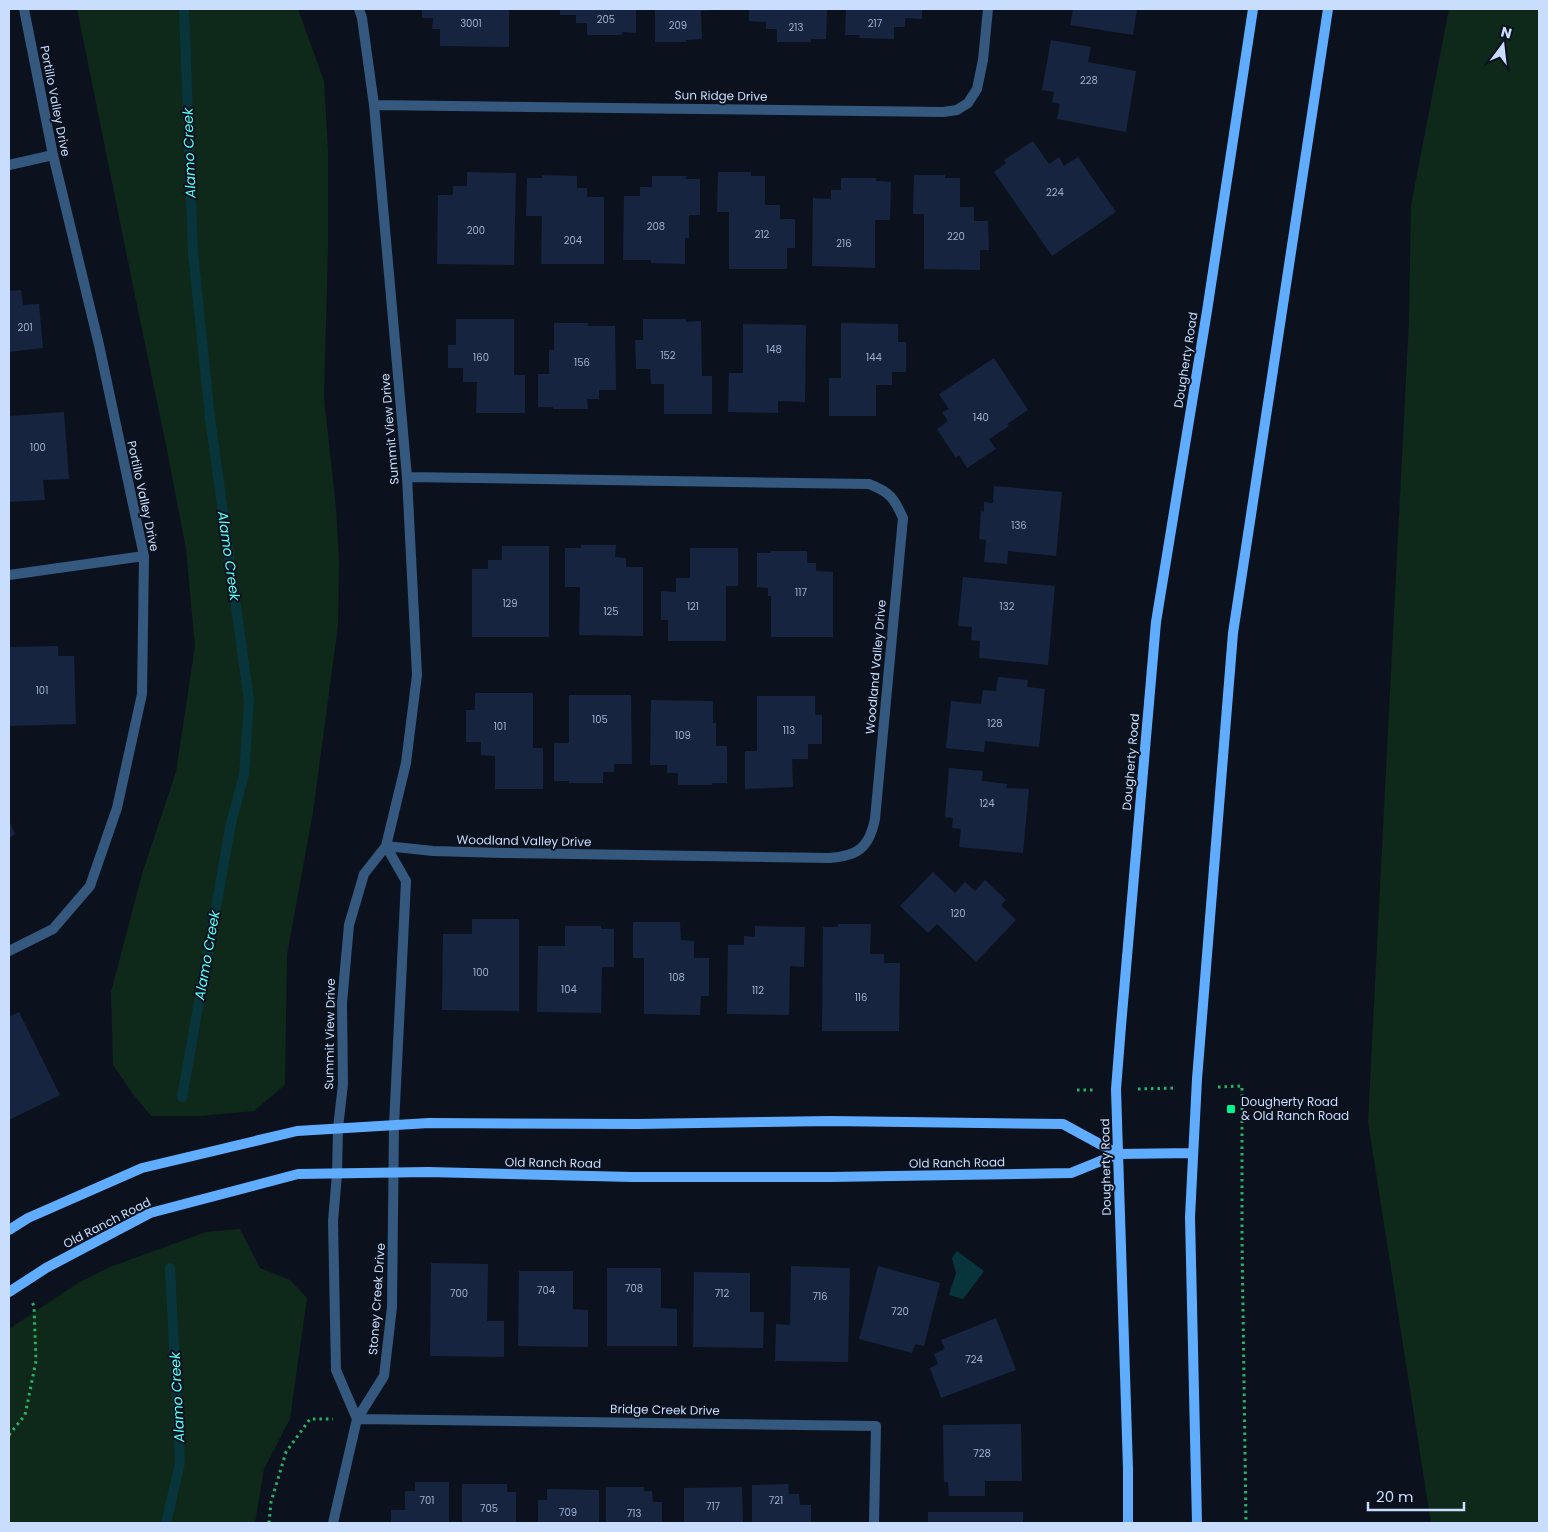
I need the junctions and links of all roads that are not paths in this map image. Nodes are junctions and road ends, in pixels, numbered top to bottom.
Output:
1 (24, 9) edge
2 (359, 9) edge
3 (988, 9) edge
4 (1253, 9) edge
5 (1328, 9) edge
6 (374, 105) junction
7 (53, 155) junction
8 (9, 165) edge
9 (407, 477) junction
10 (144, 556) junction
11 (9, 575) edge
12 (386, 846) junction
13 (9, 951) edge
14 (394, 1125) junction
15 (338, 1128) junction
16 (1193, 1153) junction
17 (1118, 1154) junction
18 (393, 1173) junction
19 (337, 1174) junction
20 (9, 1230) edge
21 (9, 1292) edge
22 (357, 1419) junction
23 (333, 1523) edge
24 (874, 1523) edge
25 (1128, 1523) edge
26 (1197, 1523) edge

1 - 7 street, Portillo Valley Drive
2 - 6 street, Summit View Drive
3 - 6 street, Sun Ridge Drive
4 - 17 main road, Dougherty Road
5 - 16 main road
6 - 9 street, Summit View Drive
7 - 8 street
7 - 10 street, Portillo Valley Drive
9 - 12 street, Summit View Drive
9 - 12 street, Woodland Valley Drive
10 - 11 street
10 - 13 street, Portillo Valley Drive
12 - 14 street
12 - 15 street, Summit View Drive
14 - 15 main road, Old Ranch Road
14 - 17 main road, Old Ranch Road
14 - 18 street
15 - 19 street, Summit View Drive
15 - 20 main road, Old Ranch Road
16 - 17 main road, Old Ranch Road
16 - 26 main road
17 - 18 main road, Old Ranch Road
17 - 25 main road, Dougherty Road
18 - 19 main road, Old Ranch Road
18 - 22 street, Stoney Creek Drive
19 - 21 main road, Old Ranch Road
19 - 22 street
22 - 23 street, Stoney Creek Drive
22 - 24 street, Bridge Creek Drive

